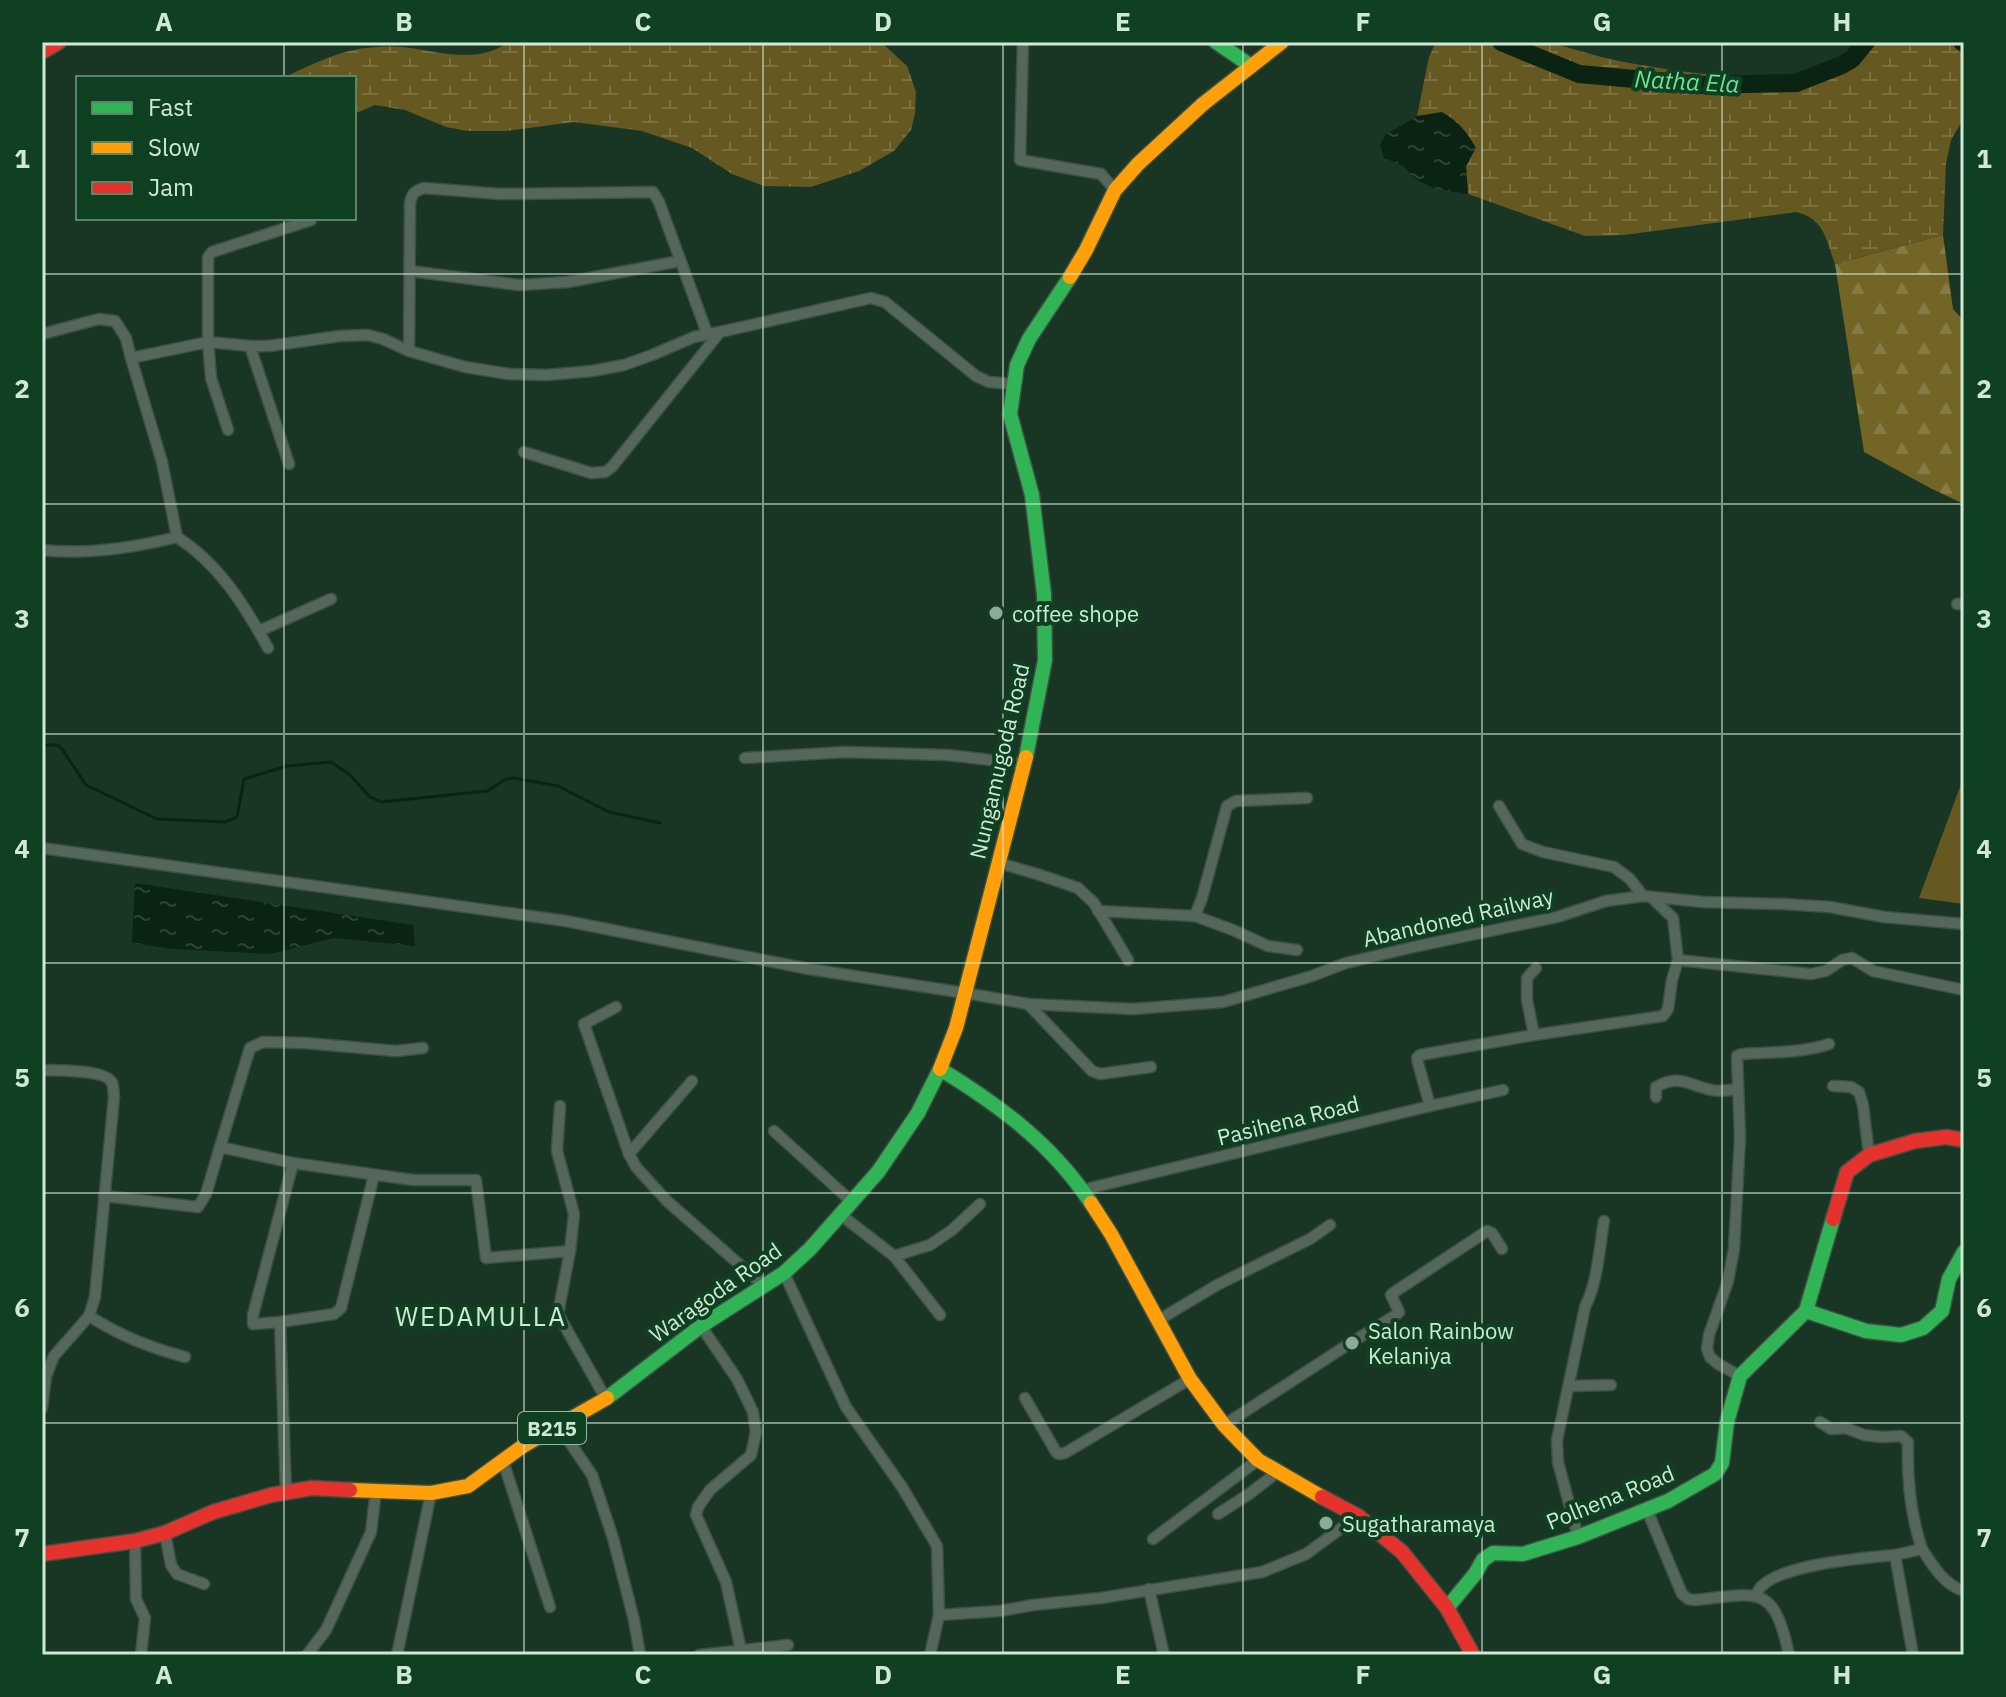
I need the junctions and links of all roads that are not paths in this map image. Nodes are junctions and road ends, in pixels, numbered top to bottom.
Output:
1 (59, 42) edge
2 (1023, 42) edge
3 (1216, 42) edge
4 (1282, 42) edge
5 (42, 52) edge
6 (1251, 66) junction
7 (1115, 190) junction
8 (311, 220) dead end
9 (680, 261) junction
10 (410, 271) junction
11 (720, 332) junction
12 (707, 333) junction
13 (42, 334) edge
14 (208, 342) junction
15 (250, 346) junction
16 (409, 351) junction
17 (131, 358) junction
18 (1013, 384) junction
19 (228, 430) dead end
20 (524, 452) dead end
21 (289, 464) dead end
22 (177, 537) junction
23 (42, 550) edge
24 (331, 599) dead end
25 (259, 631) junction
26 (268, 648) dead end
27 (745, 758) dead end
28 (1024, 764) junction
29 (1307, 798) dead end
30 (1499, 806) dead end
31 (42, 848) edge
32 (999, 863) junction
33 (1647, 896) junction
34 (1098, 911) junction
35 (1195, 916) junction
36 (1964, 924) edge
37 (1297, 950) dead end
38 (1128, 960) dead end
39 (1678, 960) junction
40 (1536, 968) dead end
41 (1964, 990) edge
42 (965, 993) junction
43 (1028, 1004) junction
44 (616, 1007) dead end
45 (1534, 1035) junction
46 (1829, 1044) dead end
47 (423, 1048) dead end
48 (1151, 1067) dead end
49 (940, 1069) junction
50 (42, 1070) edge
51 (692, 1081) dead end
52 (1833, 1086) dead end
53 (1738, 1089) junction
54 (1503, 1090) dead end
55 (1656, 1097) dead end
56 (560, 1106) dead end
57 (1430, 1106) junction
58 (774, 1131) dead end
59 (1964, 1140) edge
60 (220, 1147) junction
61 (629, 1154) junction
62 (1869, 1155) junction
63 (293, 1163) junction
64 (374, 1175) junction
65 (1082, 1190) junction
66 (104, 1196) junction
67 (852, 1202) junction
68 (980, 1204) dead end
69 (841, 1215) junction
70 (1604, 1221) dead end
71 (1330, 1225) dead end
72 (1502, 1249) dead end
73 (570, 1251) junction
74 (1964, 1252) edge
75 (894, 1256) junction
76 (784, 1273) junction
77 (764, 1286) junction
78 (1806, 1311) junction
79 (940, 1315) dead end
80 (89, 1316) junction
81 (1157, 1321) junction
82 (280, 1322) junction
83 (701, 1326) junction
84 (185, 1357) dead end
85 (1740, 1376) junction
86 (1190, 1379) junction
87 (1611, 1385) dead end
88 (1569, 1386) junction
89 (1025, 1398) dead end
90 (606, 1399) junction
91 (42, 1408) edge
92 (1820, 1422) dead end
93 (558, 1425) junction
94 (1224, 1425) junction
95 (1258, 1460) junction
96 (503, 1461) junction
97 (1279, 1471) junction
98 (376, 1490) junction
99 (286, 1493) junction
100 (431, 1493) junction
101 (1647, 1510) junction
102 (1218, 1514) dead end
103 (1358, 1516) junction
104 (165, 1533) junction
105 (1578, 1537) junction
106 (1153, 1539) dead end
107 (135, 1541) junction
108 (1922, 1549) junction
109 (42, 1554) edge
110 (1895, 1555) junction
111 (204, 1584) dead end
112 (1149, 1589) junction
113 (1964, 1591) edge
114 (1756, 1595) junction
115 (550, 1607) dead end
116 (1447, 1608) junction
117 (939, 1615) junction
118 (788, 1645) dead end
119 (742, 1653) edge
120 (141, 1655) edge
121 (307, 1655) edge
122 (397, 1655) edge
123 (640, 1655) edge
124 (699, 1655) edge
125 (930, 1655) edge
126 (1164, 1655) edge
127 (1473, 1655) edge
128 (1789, 1655) edge
129 (1913, 1655) edge

1 - 5 main road
2 - 7 street
3 - 6 main road
4 - 6 main road, Nungamugoda Road
6 - 7 main road, Nungamugoda Road
7 - 18 main road, Nungamugoda Road
8 - 14 street
9 - 10 street
9 - 10 street
9 - 12 street
10 - 16 street
11 - 12 street
11 - 18 street
11 - 20 street
12 - 16 street
13 - 17 street
14 - 15 street
14 - 17 street
14 - 19 street
15 - 16 street
15 - 21 street
17 - 22 street
18 - 28 main road, Nungamugoda Road
22 - 23 street
22 - 25 street
24 - 25 street
25 - 26 street
27 - 28 street
28 - 32 main road, Nungamugoda Road
29 - 35 street
30 - 33 street
31 - 42 street, Abandoned Railway
32 - 34 street
32 - 42 main road, Nungamugoda Road
33 - 36 street, Abandoned Railway
33 - 39 street
33 - 43 street, Abandoned Railway
34 - 35 street
34 - 38 street
35 - 37 street
39 - 41 street
39 - 45 street
40 - 45 street
42 - 43 street, Abandoned Railway
42 - 49 main road, Nungamugoda Road
43 - 48 street
44 - 61 street
45 - 57 street
46 - 53 street
47 - 60 street
49 - 65 main road
49 - 67 main road, Waragoda Road / B215
50 - 66 street
51 - 61 street
52 - 62 street
53 - 55 street
53 - 85 street
54 - 57 street, Pasihena Road
56 - 73 street
57 - 65 street, Pasihena Road
58 - 67 street
59 - 62 main road
60 - 63 street
60 - 66 street
61 - 77 street
62 - 78 main road, Polhena Road
63 - 64 street
63 - 82 street
64 - 73 street
64 - 82 street
65 - 81 main road
66 - 80 street
67 - 69 main road, Waragoda Road / B215
68 - 75 street
69 - 75 street
69 - 76 main road, Waragoda Road / B215
70 - 88 street
71 - 81 street
72 - 94 street
73 - 90 street
74 - 78 main road
75 - 79 street
76 - 77 main road, Waragoda Road / B215
76 - 117 street
77 - 83 main road, Waragoda Road / B215
78 - 85 main road, Polhena Road
80 - 84 street
80 - 91 street
81 - 86 main road
82 - 99 street
83 - 90 main road, Waragoda Road / B215
83 - 119 street
85 - 101 main road, Polhena Road
86 - 89 street
86 - 94 main road
87 - 88 street
88 - 105 street
90 - 93 main road, Waragoda Road / B215
92 - 108 street
93 - 96 main road, Waragoda Road / B215
93 - 123 street
94 - 95 main road
95 - 97 main road
95 - 106 street
96 - 100 main road, Waragoda Road / B215
96 - 115 street
97 - 102 street
97 - 103 main road
98 - 99 main road, Waragoda Road / B215
98 - 100 main road, Waragoda Road / B215
98 - 121 street
99 - 104 main road, Waragoda Road / B215
100 - 122 street
101 - 105 main road, Polhena Road
101 - 114 street
103 - 112 street
103 - 116 main road
104 - 107 main road, Waragoda Road / B215
104 - 111 street
105 - 116 main road, Polhena Road
107 - 109 main road, Waragoda Road / B215
107 - 120 street
108 - 110 street
108 - 113 street
110 - 114 street
110 - 129 street
112 - 117 street
112 - 126 street
114 - 128 street
116 - 127 main road
117 - 125 street
118 - 119 street
119 - 124 street

